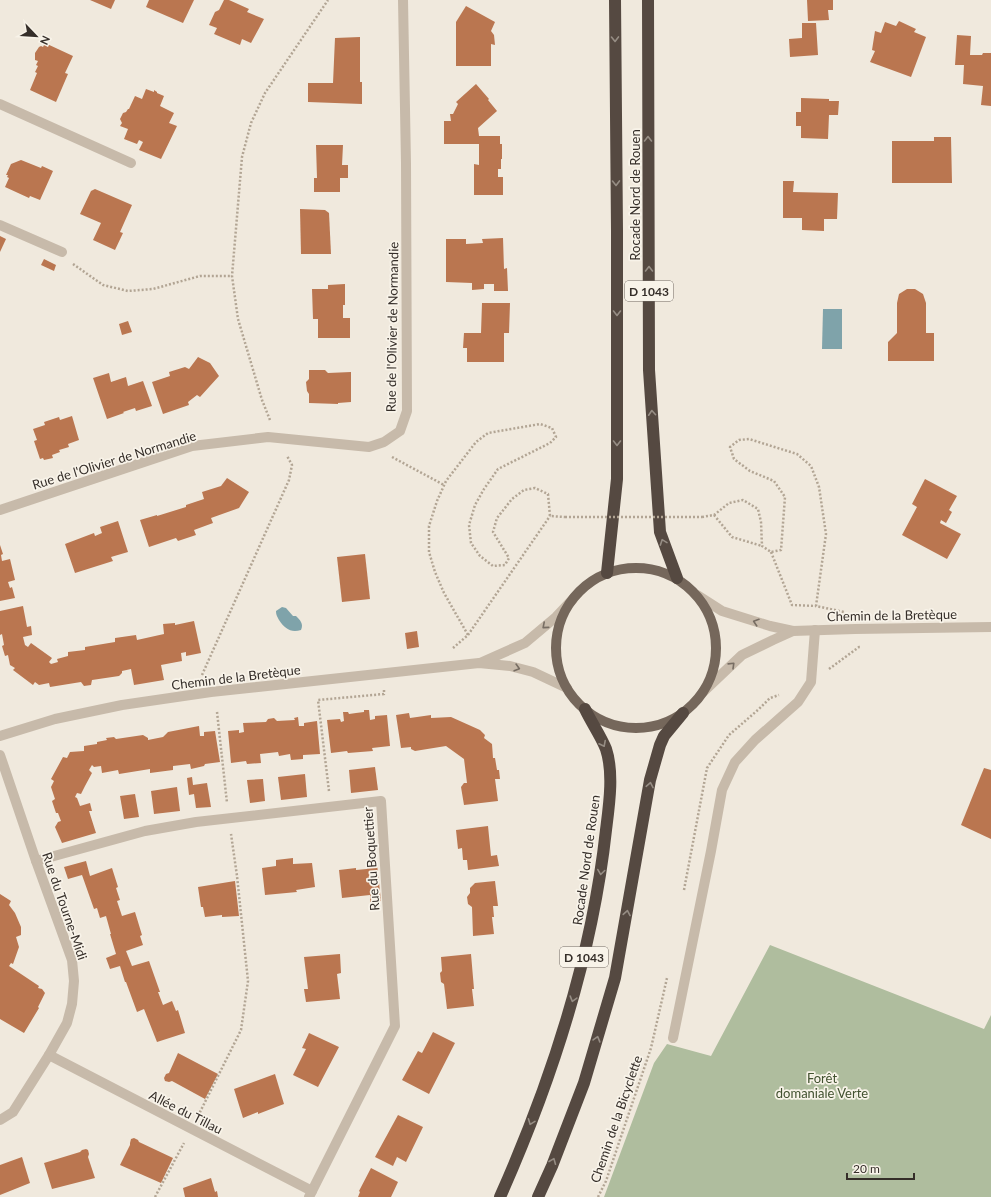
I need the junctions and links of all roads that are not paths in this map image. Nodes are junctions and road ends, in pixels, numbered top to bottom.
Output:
1 (403, 0) edge
2 (615, 0) edge
3 (648, 0) edge
4 (0, 104) edge
5 (131, 163) dead end
6 (0, 225) edge
7 (62, 252) road end
8 (0, 510) edge
9 (607, 573) junction
10 (677, 578) junction
11 (697, 595) junction
12 (573, 599) junction
13 (991, 627) edge
14 (815, 630) junction
15 (793, 631) junction
16 (478, 663) junction
17 (567, 688) junction
18 (703, 692) junction
19 (584, 709) junction
20 (683, 713) junction
21 (0, 736) edge
22 (0, 755) edge
23 (36, 861) junction
24 (673, 1038) dead end
25 (49, 1055) junction
26 (0, 1120) edge
27 (310, 1194) edge
28 (500, 1197) edge
29 (538, 1197) edge

1 - 8 street, Rue de l'Olivier de Normandie
2 -> 9 highway, Rocade Nord de Rouen / D 1043
10 -> 3 highway, Rocade Nord de Rouen / D 1043
4 - 5 street
6 - 7 street
9 - 10 main road
9 - 12 main road
10 - 11 main road
15 -> 11 street, Chemin de la Bretèque
11 - 18 main road
12 -> 16 street, Chemin de la Bretèque
12 - 17 main road
13 - 14 street, Chemin de la Bretèque
14 - 15 street, Chemin de la Bretèque
14 - 24 street
18 -> 15 street, Chemin de la Bretèque
16 -> 17 street, Chemin de la Bretèque
16 - 21 street, Chemin de la Bretèque
17 - 19 main road
18 - 20 main road
19 - 20 main road
19 -> 28 highway, Rocade Nord de Rouen / D 1043
29 -> 20 highway, D 1043
22 - 23 street, Rue du Tourne-Midi
23 - 25 street, Rue du Tourne-Midi
23 - 27 street, Rue du Boquettier
25 - 26 street, Rue du Tourne-Midi
25 - 27 street, Allée du Tillau

